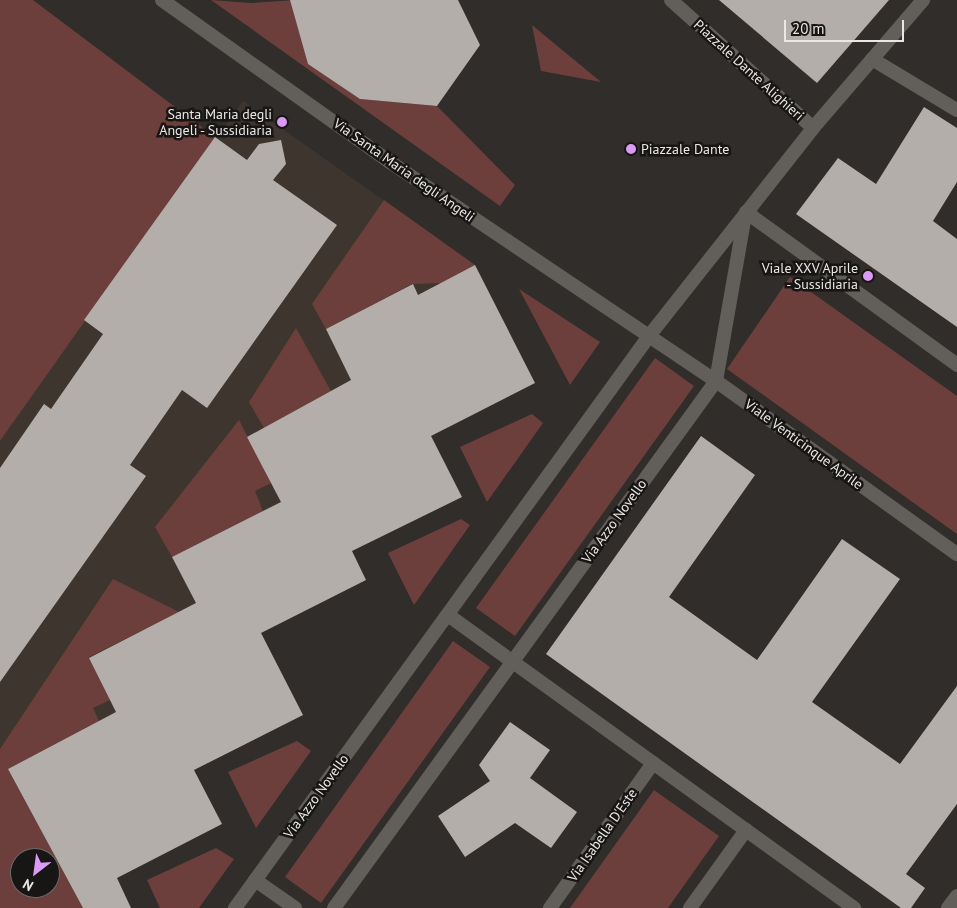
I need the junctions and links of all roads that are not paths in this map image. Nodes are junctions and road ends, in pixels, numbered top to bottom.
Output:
1 (162, 0) edge
2 (671, 0) edge
3 (923, 0) edge
4 (872, 59) junction
5 (957, 110) edge
6 (813, 128) junction
7 (746, 212) junction
8 (649, 336) junction
9 (957, 366) edge
10 (716, 380) junction
11 (957, 554) edge
12 (448, 614) junction
13 (513, 661) junction
14 (653, 763) junction
15 (746, 830) junction
16 (256, 880) junction
17 (957, 896) edge
18 (235, 908) edge
19 (295, 908) edge
20 (334, 908) edge
21 (550, 908) edge
22 (690, 908) edge
23 (854, 908) edge
24 (948, 908) edge

1 - 8 street, Via Santa Maria degli Angeli
2 - 6 street, Piazzale Dante Alighieri
3 - 4 street
4 - 5 street
4 - 6 street
6 - 7 street, Piazzale Dante Alighieri
7 - 8 street, Piazzale Dante Alighieri
7 - 9 street
7 - 10 street, Piazzale Dante Alighieri
8 - 10 street, Viale Venticinque Aprile
8 - 12 street, Via Azzo Novello
10 - 11 street, Viale Venticinque Aprile
10 - 13 street, Via Azzo Novello
12 - 13 street
12 - 16 street, Via Azzo Novello
13 - 14 street
13 - 20 street, Via Azzo Novello
14 - 15 street
14 - 21 street, Via Isabella D'Este
15 - 22 street
15 - 23 street
16 - 18 street, Via Azzo Novello
16 - 19 street
17 - 24 street

